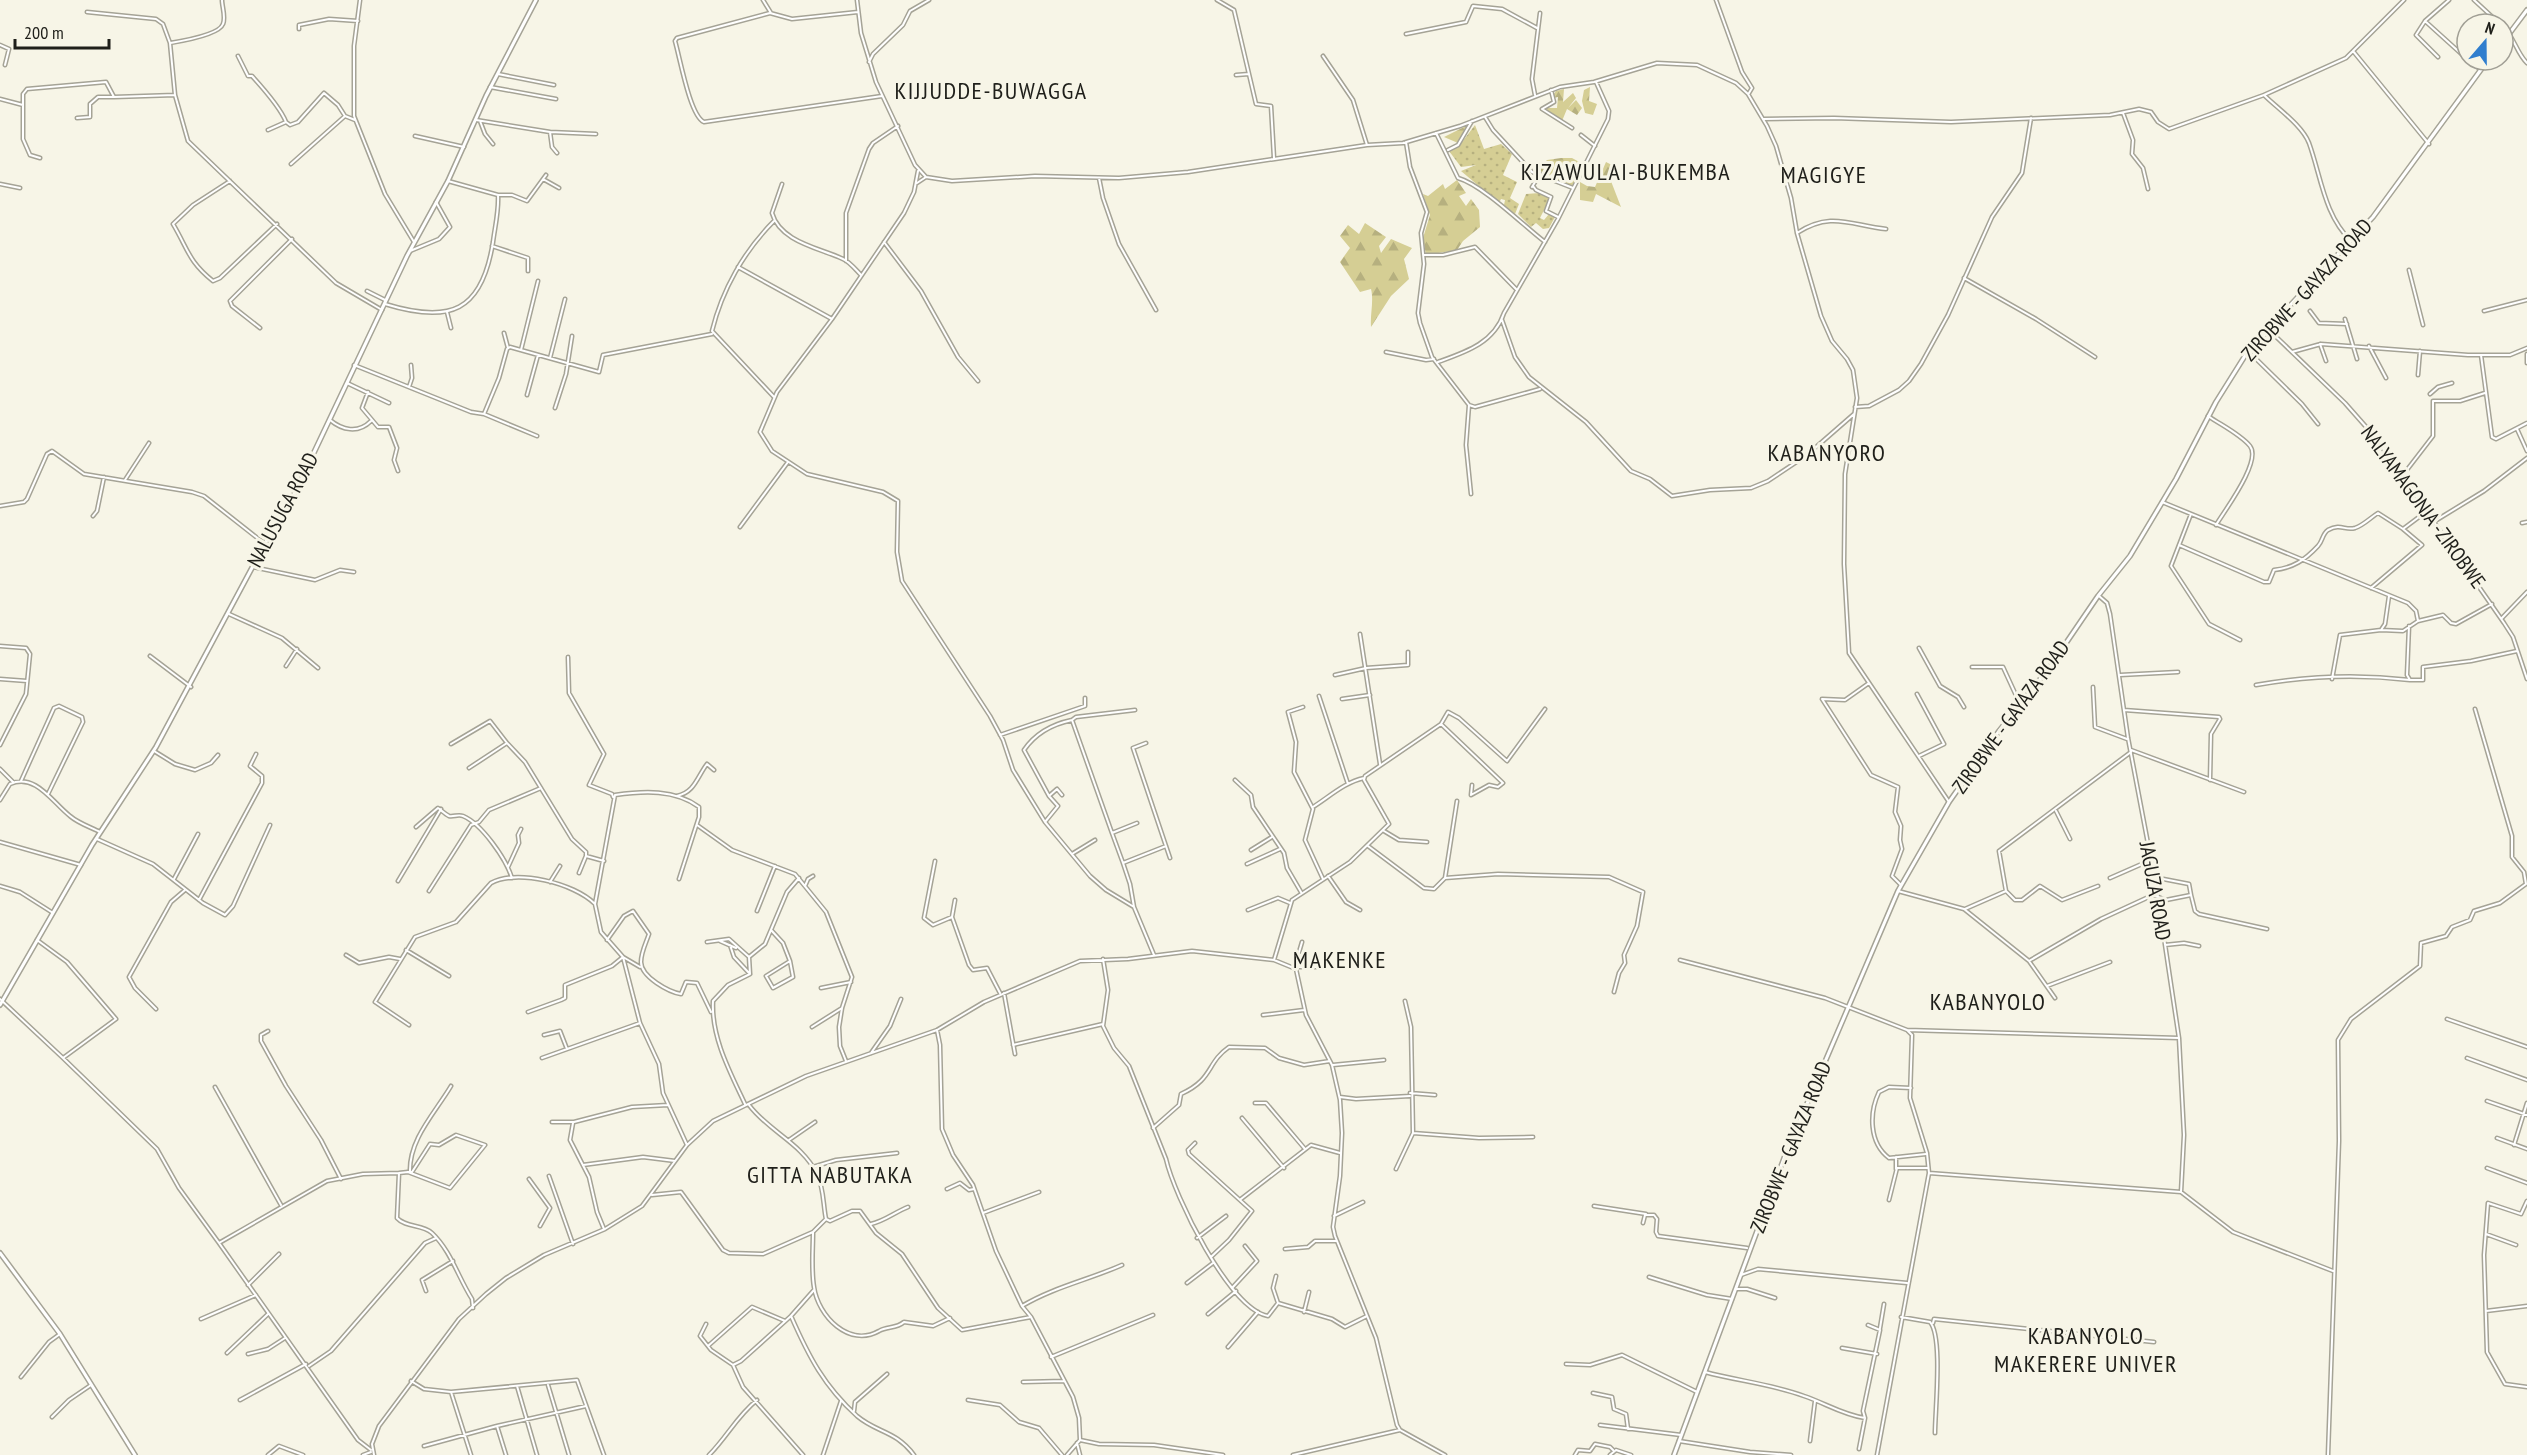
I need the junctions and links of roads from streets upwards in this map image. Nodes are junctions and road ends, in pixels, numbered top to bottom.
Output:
1 (222, 0) edge
2 (360, 0) edge
3 (536, 0) edge
4 (763, 0) edge
5 (857, 0) edge
6 (929, 0) edge
7 (1217, 0) edge
8 (1716, 0) edge
9 (2404, 0) edge
10 (2449, 0) edge
11 (2474, 0) edge
12 (2527, 10) edge
13 (87, 12) dead end
14 (858, 12) junction
15 (2487, 12) edge
16 (772, 13) junction
17 (1540, 13) dead end
18 (358, 21) junction
19 (2425, 21) junction
20 (2515, 26) edge
21 (1537, 28) junction
22 (299, 29) dead end
23 (1406, 34) dead end
24 (170, 43) junction
25 (0, 45) edge
26 (2515, 46) edge
27 (2455, 49) edge
28 (2353, 51) junction
29 (238, 56) dead end
30 (1323, 56) dead end
31 (2438, 57) dead end
32 (869, 62) junction
33 (2527, 63) edge
34 (5, 65) dead end
35 (2478, 72) edge
36 (498, 74) junction
37 (1249, 74) junction
38 (1236, 75) dead end
39 (1596, 82) junction
40 (554, 85) dead end
41 (490, 87) junction
42 (1551, 90) junction
43 (1748, 94) junction
44 (175, 95) junction
45 (1535, 95) junction
46 (2264, 95) junction
47 (882, 96) junction
48 (114, 98) junction
49 (0, 99) edge
50 (556, 99) dead end
51 (23, 105) junction
52 (2123, 113) junction
53 (345, 116) junction
54 (1485, 116) junction
55 (77, 118) dead end
56 (2031, 118) junction
57 (1763, 119) junction
58 (355, 120) junction
59 (478, 121) junction
60 (1472, 121) junction
61 (286, 122) junction
62 (898, 126) junction
63 (1572, 129) dead end
64 (268, 130) dead end
65 (550, 132) junction
66 (1436, 133) junction
67 (596, 134) dead end
68 (1581, 135) dead end
69 (415, 136) dead end
70 (1407, 142) junction
71 (493, 144) dead end
72 (2429, 144) junction
73 (1367, 145) junction
74 (1595, 146) junction
75 (464, 147) junction
76 (1448, 150) dead end
77 (557, 153) dead end
78 (40, 158) dead end
79 (1274, 159) junction
80 (291, 164) dead end
81 (918, 171) junction
82 (1540, 174) junction
83 (546, 175) dead end
84 (926, 177) junction
85 (1099, 178) junction
86 (543, 179) junction
87 (230, 181) junction
88 (448, 181) junction
89 (917, 183) junction
90 (0, 184) edge
91 (782, 184) dead end
92 (20, 188) dead end
93 (559, 188) dead end
94 (1573, 188) junction
95 (2148, 189) dead end
96 (498, 195) junction
97 (436, 202) junction
98 (1558, 217) junction
99 (774, 221) junction
100 (277, 224) junction
101 (1886, 229) dead end
102 (1797, 233) junction
103 (292, 239) junction
104 (414, 242) junction
105 (884, 242) junction
106 (1545, 242) junction
107 (2351, 242) junction
108 (492, 246) junction
109 (410, 251) junction
110 (1424, 255) junction
111 (846, 261) junction
112 (738, 267) junction
113 (2409, 270) dead end
114 (528, 271) dead end
115 (861, 275) junction
116 (1964, 278) junction
117 (538, 281) dead end
118 (1517, 289) junction
119 (367, 291) dead end
120 (565, 298) dead end
121 (2527, 300) edge
122 (386, 302) junction
123 (382, 310) junction
124 (1156, 310) dead end
125 (2484, 311) dead end
126 (447, 312) junction
127 (2310, 312) dead end
128 (832, 319) junction
129 (1502, 320) junction
130 (2345, 320) dead end
131 (2347, 324) junction
132 (2423, 325) dead end
133 (260, 327) dead end
134 (451, 328) dead end
135 (2268, 329) junction
136 (504, 333) dead end
137 (712, 334) junction
138 (572, 336) dead end
139 (2320, 344) junction
140 (2353, 345) junction
141 (2369, 346) junction
142 (508, 348) junction
143 (2527, 348) edge
144 (520, 350) junction
145 (2248, 351) junction
146 (2420, 351) junction
147 (1386, 352) dead end
148 (2292, 352) junction
149 (2527, 354) edge
150 (538, 355) junction
151 (2481, 355) junction
152 (2095, 357) dead end
153 (550, 358) junction
154 (1434, 359) junction
155 (2357, 359) dead end
156 (2326, 361) dead end
157 (1438, 362) junction
158 (2527, 363) edge
159 (567, 364) junction
160 (354, 365) junction
161 (411, 365) dead end
162 (2418, 375) dead end
163 (2386, 378) dead end
164 (978, 381) dead end
165 (347, 383) junction
166 (2452, 383) dead end
167 (409, 387) junction
168 (1541, 388) junction
169 (368, 392) junction
170 (2485, 393) junction
171 (526, 394) dead end
172 (2430, 394) dead end
173 (774, 397) junction
174 (389, 403) dead end
175 (1469, 405) junction
176 (1855, 407) junction
177 (555, 408) dead end
178 (484, 414) junction
179 (1854, 414) junction
180 (2208, 416) junction
181 (330, 420) junction
182 (370, 421) junction
183 (2527, 423) edge
184 (2318, 424) dead end
185 (2517, 429) junction
186 (537, 436) dead end
187 (149, 443) dead end
188 (2527, 451) edge
189 (2526, 459) edge
190 (788, 462) junction
191 (2527, 466) edge
192 (398, 471) dead end
193 (2403, 475) junction
194 (104, 477) junction
195 (124, 480) junction
196 (1471, 494) dead end
197 (2162, 502) junction
198 (0, 506) edge
199 (2427, 511) junction
200 (2191, 514) junction
201 (93, 516) dead end
202 (2436, 520) junction
203 (2527, 522) edge
204 (2522, 523) dead end
205 (2216, 525) junction
206 (740, 526) dead end
207 (2403, 529) junction
208 (266, 545) junction
209 (2179, 545) junction
210 (2302, 561) junction
211 (253, 567) junction
212 (354, 572) dead end
213 (2371, 588) junction
214 (2527, 592) edge
215 (2098, 596) junction
216 (2389, 596) junction
217 (2492, 604) junction
218 (229, 614) junction
219 (2501, 618) junction
220 (2418, 621) junction
221 (2409, 627) junction
222 (2381, 630) junction
223 (1360, 634) dead end
224 (2240, 640) dead end
225 (0, 646) edge
226 (1918, 648) dead end
227 (297, 649) junction
228 (2517, 651) junction
229 (1408, 652) dead end
230 (150, 656) dead end
231 (568, 657) dead end
232 (286, 666) dead end
233 (1972, 667) dead end
234 (318, 668) dead end
235 (1366, 668) junction
236 (2178, 672) dead end
237 (1335, 675) dead end
238 (2120, 675) junction
239 (0, 679) edge
240 (2332, 679) junction
241 (2527, 679) edge
242 (2410, 680) junction
243 (28, 681) junction
244 (1869, 683) junction
245 (2256, 685) dead end
246 (191, 687) junction
247 (2093, 687) dead end
248 (1917, 694) dead end
249 (1370, 695) junction
250 (1319, 696) dead end
251 (1085, 698) dead end
252 (1342, 699) dead end
253 (2020, 704) junction
254 (1964, 706) dead end
255 (1303, 707) dead end
256 (1545, 709) dead end
257 (2475, 709) dead end
258 (1135, 710) dead end
259 (2124, 710) junction
260 (1072, 720) junction
261 (1441, 724) junction
262 (1000, 735) junction
263 (2128, 738) junction
264 (507, 742) junction
265 (1146, 743) dead end
266 (451, 744) dead end
267 (0, 745) edge
268 (154, 751) junction
269 (2131, 751) junction
270 (256, 754) dead end
271 (218, 755) dead end
272 (1919, 756) junction
273 (1380, 764) junction
274 (469, 768) dead end
275 (0, 769) edge
276 (714, 770) dead end
277 (1364, 778) junction
278 (1235, 780) dead end
279 (2210, 780) junction
280 (21, 781) junction
281 (13, 782) junction
282 (1348, 784) junction
283 (1472, 785) dead end
284 (542, 788) junction
285 (2244, 792) dead end
286 (48, 794) junction
287 (1062, 795) dead end
288 (613, 796) junction
289 (677, 796) junction
290 (1049, 796) junction
291 (0, 800) edge
292 (1457, 801) dead end
293 (1949, 802) junction
294 (1313, 807) junction
295 (441, 810) junction
296 (2056, 811) junction
297 (1044, 822) junction
298 (473, 823) junction
299 (1137, 823) dead end
300 (270, 825) dead end
301 (697, 825) junction
302 (416, 827) dead end
303 (521, 829) dead end
304 (1384, 831) junction
305 (100, 832) junction
306 (1112, 833) junction
307 (198, 834) dead end
308 (1272, 837) junction
309 (96, 838) junction
310 (2070, 838) dead end
311 (1095, 840) dead end
312 (0, 842) edge
313 (1426, 842) dead end
314 (1166, 846) junction
315 (1367, 846) junction
316 (1280, 848) junction
317 (1251, 850) dead end
318 (1072, 854) junction
319 (586, 856) junction
320 (1170, 858) dead end
321 (2151, 860) junction
322 (604, 861) junction
323 (935, 861) dead end
324 (1123, 863) junction
325 (1247, 864) dead end
326 (81, 865) junction
327 (560, 866) dead end
328 (775, 866) junction
329 (508, 867) junction
330 (579, 873) dead end
331 (813, 876) dead end
332 (1328, 876) junction
333 (2153, 876) junction
334 (512, 878) junction
335 (799, 878) junction
336 (1445, 878) junction
337 (2110, 878) dead end
338 (679, 879) dead end
339 (1323, 879) junction
340 (174, 880) junction
341 (398, 881) dead end
342 (550, 882) junction
343 (1902, 885) junction
344 (0, 886) edge
345 (805, 886) junction
346 (2098, 886) dead end
347 (185, 890) junction
348 (429, 891) dead end
349 (1898, 891) junction
350 (2006, 891) junction
351 (1301, 892) junction
352 (2157, 895) junction
353 (2191, 895) junction
354 (596, 898) junction
355 (199, 900) junction
356 (591, 900) junction
357 (955, 900) dead end
358 (1290, 903) junction
359 (595, 904) junction
360 (1134, 907) junction
361 (1965, 909) junction
362 (1248, 910) dead end
363 (1360, 910) dead end
364 (757, 911) dead end
365 (53, 912) junction
366 (952, 917) junction
367 (2267, 929) dead end
368 (771, 930) junction
369 (37, 940) junction
370 (607, 940) junction
371 (720, 941) junction
372 (707, 942) dead end
373 (1302, 942) dead end
374 (730, 945) junction
375 (2165, 945) junction
376 (2199, 946) dead end
377 (737, 948) junction
378 (406, 950) junction
379 (346, 955) dead end
380 (1154, 955) junction
381 (623, 957) junction
382 (749, 957) junction
383 (400, 959) junction
384 (1103, 959) junction
385 (1274, 960) junction
386 (1680, 960) dead end
387 (2029, 961) junction
388 (790, 962) junction
389 (2110, 962) dead end
390 (1293, 967) junction
391 (1326, 968) dead end
392 (642, 969) junction
393 (750, 974) junction
394 (449, 976) dead end
395 (851, 982) junction
396 (2047, 986) junction
397 (821, 988) dead end
398 (1614, 992) dead end
399 (1002, 993) junction
400 (2055, 998) dead end
401 (902, 999) dead end
402 (713, 1000) junction
403 (1406, 1001) dead end
404 (1, 1002) edge
405 (707, 1003) junction
406 (1848, 1007) junction
407 (842, 1008) junction
408 (156, 1009) dead end
409 (1304, 1010) junction
410 (528, 1012) dead end
411 (712, 1013) junction
412 (1263, 1015) dead end
413 (2447, 1019) dead end
414 (640, 1023) junction
415 (409, 1024) dead end
416 (1103, 1024) junction
417 (812, 1027) dead end
418 (268, 1030) dead end
419 (937, 1030) junction
420 (1907, 1030) junction
421 (544, 1035) dead end
422 (2179, 1038) junction
423 (1013, 1045) junction
424 (2527, 1047) edge
425 (567, 1049) junction
426 (871, 1053) junction
427 (1015, 1054) dead end
428 (63, 1058) junction
429 (542, 1058) dead end
430 (2466, 1059) dead end
431 (1330, 1060) junction
432 (1384, 1060) dead end
433 (846, 1061) junction
434 (1332, 1065) junction
435 (2527, 1080) edge
436 (451, 1086) dead end
437 (215, 1087) dead end
438 (1911, 1088) junction
439 (1410, 1094) junction
440 (1435, 1095) dead end
441 (1340, 1097) junction
442 (2487, 1101) dead end
443 (1255, 1103) dead end
444 (2527, 1103) edge
445 (668, 1105) junction
446 (747, 1105) junction
447 (2525, 1114) edge
448 (1242, 1118) dead end
449 (552, 1122) dead end
450 (573, 1122) junction
451 (816, 1122) dead end
452 (1153, 1128) junction
453 (1413, 1133) junction
454 (1533, 1137) dead end
455 (2497, 1138) dead end
456 (789, 1140) junction
457 (1195, 1143) dead end
458 (687, 1145) junction
459 (2514, 1145) junction
460 (1305, 1149) junction
461 (2527, 1149) edge
462 (897, 1153) dead end
463 (1341, 1154) junction
464 (1927, 1154) junction
465 (1896, 1157) junction
466 (676, 1161) junction
467 (583, 1165) junction
468 (813, 1167) junction
469 (1284, 1168) junction
470 (1928, 1168) junction
471 (2487, 1168) dead end
472 (1396, 1169) dead end
473 (1896, 1169) junction
474 (408, 1172) junction
475 (399, 1173) junction
476 (1929, 1173) junction
477 (549, 1176) dead end
478 (340, 1179) junction
479 (529, 1179) dead end
480 (2527, 1183) edge
481 (947, 1189) dead end
482 (975, 1189) junction
483 (1039, 1192) dead end
484 (2181, 1192) junction
485 (652, 1195) junction
486 (1241, 1200) junction
487 (1889, 1200) dead end
488 (2527, 1201) edge
489 (1363, 1202) dead end
490 (281, 1205) junction
491 (1594, 1206) dead end
492 (908, 1207) dead end
493 (983, 1213) junction
494 (1646, 1214) junction
495 (1226, 1216) dead end
496 (1334, 1216) junction
497 (826, 1219) junction
498 (1643, 1223) dead end
499 (871, 1224) junction
500 (540, 1226) dead end
501 (604, 1229) junction
502 (813, 1232) junction
503 (2486, 1234) junction
504 (436, 1238) junction
505 (1197, 1238) junction
506 (1336, 1241) junction
507 (219, 1243) junction
508 (573, 1244) junction
509 (2516, 1245) dead end
510 (1245, 1246) dead end
511 (1747, 1248) dead end
512 (1285, 1250) dead end
513 (0, 1253) edge
514 (279, 1254) dead end
515 (1211, 1257) junction
516 (453, 1261) junction
517 (1214, 1262) junction
518 (1122, 1265) dead end
519 (2334, 1271) junction
520 (1741, 1275) junction
521 (1276, 1276) dead end
522 (1649, 1277) dead end
523 (1187, 1283) dead end
524 (1907, 1283) junction
525 (248, 1285) junction
526 (1233, 1287) junction
527 (1736, 1289) junction
528 (814, 1290) junction
529 (426, 1291) dead end
530 (1236, 1291) junction
531 (1310, 1292) dead end
532 (256, 1295) junction
533 (1775, 1298) dead end
534 (1732, 1299) junction
535 (1278, 1303) junction
536 (1884, 1304) dead end
537 (1022, 1306) junction
538 (2527, 1306) edge
539 (473, 1308) junction
540 (2486, 1311) junction
541 (1258, 1312) junction
542 (1304, 1312) junction
543 (267, 1314) junction
544 (1208, 1314) dead end
545 (1368, 1315) junction
546 (791, 1316) junction
547 (1153, 1316) dead end
548 (1031, 1317) junction
549 (1901, 1317) junction
550 (950, 1318) junction
551 (201, 1319) dead end
552 (785, 1322) junction
553 (1933, 1323) junction
554 (706, 1324) dead end
555 (1868, 1324) dead end
556 (1880, 1330) junction
557 (60, 1334) junction
558 (285, 1338) junction
559 (2154, 1342) dead end
560 (708, 1347) junction
561 (1228, 1347) dead end
562 (1842, 1348) dead end
563 (227, 1353) dead end
564 (248, 1354) dead end
565 (1876, 1354) junction
566 (1052, 1356) junction
567 (733, 1365) junction
568 (1566, 1365) dead end
569 (307, 1366) junction
570 (1705, 1372) junction
571 (887, 1374) dead end
572 (21, 1377) dead end
573 (411, 1381) junction
574 (1064, 1381) junction
575 (1023, 1382) dead end
576 (548, 1384) junction
577 (91, 1385) junction
578 (517, 1386) junction
579 (2527, 1387) edge
580 (451, 1392) junction
581 (1697, 1392) junction
582 (1593, 1393) dead end
583 (240, 1400) dead end
584 (968, 1400) dead end
585 (757, 1401) junction
586 (841, 1401) junction
587 (1815, 1401) junction
588 (586, 1406) junction
589 (854, 1411) junction
590 (556, 1413) junction
591 (52, 1417) dead end
592 (1865, 1418) junction
593 (527, 1420) junction
594 (1600, 1425) dead end
595 (497, 1426) junction
596 (1628, 1429) junction
597 (1400, 1430) junction
598 (1935, 1433) dead end
599 (466, 1434) junction
600 (1681, 1435) junction
601 (1679, 1441) junction
602 (1810, 1441) dead end
603 (1079, 1442) junction
604 (424, 1446) dead end
605 (1858, 1449) dead end
606 (1613, 1450) junction
607 (371, 1451) junction
608 (135, 1455) edge
609 (268, 1455) edge
610 (303, 1455) edge
611 (363, 1455) edge
612 (374, 1455) edge
613 (471, 1455) edge
614 (506, 1455) edge
615 (537, 1455) edge
616 (569, 1455) edge
617 (604, 1455) edge
618 (709, 1455) edge
619 (803, 1455) edge
620 (823, 1455) edge
621 (914, 1455) edge
622 (1062, 1455) edge
623 (1067, 1455) edge
624 (1080, 1455) edge
625 (1223, 1455) edge
626 (1293, 1455) edge
627 (1445, 1455) edge
628 (1575, 1455) edge
629 (1610, 1455) edge
630 (1632, 1455) edge
631 (1674, 1455) edge
632 (1791, 1455) edge
633 (1877, 1455) edge
634 (2328, 1455) edge

1 - 24 street
2 - 18 street
3 - 36 street, NALUSUGA ROAD
4 - 16 street
5 - 14 street
6 - 32 street
7 - 37 street
8 - 43 street
9 - 28 street
10 - 19 street
11 - 15 street
12 - 20 street
13 - 24 street
14 - 16 street
14 - 32 street
16 - 47 street
17 - 21 street
18 - 22 street
18 - 58 street
19 - 27 street
19 - 31 street
21 - 23 street
21 - 45 street
24 - 44 street
25 - 34 street
26 - 33 street
28 - 46 street
28 - 72 street
29 - 61 street
30 - 73 street
32 - 47 street
35 - 72 street, ZIROBWE - GAYAZA ROAD
36 - 40 street
36 - 41 street, NALUSUGA ROAD
37 - 38 street
37 - 79 street
39 - 42 street
39 - 43 street
39 - 74 street
41 - 50 street
41 - 59 street, NALUSUGA ROAD
42 - 45 street
42 - 63 street
43 - 57 street
44 - 48 street
44 - 87 street
45 - 54 street
46 - 52 street
46 - 107 street
47 - 62 street
48 - 51 street
48 - 55 street
49 - 51 street
51 - 78 street
52 - 56 street
52 - 95 street
53 - 58 street
53 - 61 street
53 - 80 street
54 - 60 street
54 - 82 street
56 - 57 street
56 - 116 street
57 - 102 street
58 - 104 street
59 - 65 street
59 - 71 street
59 - 75 street, NALUSUGA ROAD
60 - 66 street
60 - 76 street
61 - 64 street
62 - 81 street
62 - 111 street
65 - 67 street
65 - 77 street
66 - 70 street
66 - 106 street
68 - 74 street
69 - 75 street
70 - 73 street
70 - 110 street
72 - 107 street, ZIROBWE - GAYAZA ROAD
73 - 79 street
74 - 94 street
75 - 88 street, NALUSUGA ROAD
79 - 85 street
81 - 84 street
81 - 89 street
82 - 94 street
82 - 98 street
83 - 86 street
84 - 85 street
84 - 89 street
85 - 124 street
86 - 93 street
86 - 96 street
87 - 100 street
87 - 100 street
88 - 96 street
88 - 97 street, NALUSUGA ROAD
89 - 105 street
90 - 92 street
91 - 99 street
94 - 98 street
96 - 108 street
97 - 104 street, NALUSUGA ROAD
97 - 109 street
98 - 106 street
99 - 111 street
99 - 112 street
100 - 103 street
101 - 102 street
102 - 176 street
103 - 123 street
103 - 133 street
104 - 109 street, NALUSUGA ROAD
105 - 115 street
105 - 164 street
106 - 118 street
107 - 135 street, ZIROBWE - GAYAZA ROAD
108 - 114 street
108 - 126 street
109 - 122 street, NALUSUGA ROAD
110 - 118 street
110 - 154 street
111 - 115 street
112 - 128 street
112 - 137 street
113 - 132 street
115 - 128 street
116 - 152 street
116 - 176 street
117 - 144 street
118 - 129 street
119 - 122 street
120 - 153 street
121 - 125 street
122 - 123 street, NALUSUGA ROAD
122 - 126 street
123 - 160 street, NALUSUGA ROAD
126 - 134 street
127 - 131 street
128 - 173 street
129 - 157 street
129 - 168 street
130 - 131 street
131 - 140 street
135 - 145 street, ZIROBWE - GAYAZA ROAD
135 - 148 street, NALYAMAGONJA -ZIROBWE
136 - 142 street
137 - 159 street
137 - 173 street
138 - 159 street
139 - 140 street
139 - 148 street
139 - 156 street
140 - 141 street
140 - 155 street
141 - 146 street
141 - 163 street
142 - 144 street
142 - 178 street
143 - 151 street
144 - 150 street
145 - 180 street, ZIROBWE - GAYAZA ROAD
145 - 184 street
146 - 151 street
146 - 162 street
147 - 154 street
148 - 193 street, NALYAMAGONJA -ZIROBWE
149 - 158 street
150 - 153 street
150 - 171 street
151 - 170 street
153 - 159 street
154 - 157 street
157 - 175 street
159 - 177 street
160 - 165 street, NALUSUGA ROAD
160 - 167 street
161 - 167 street
165 - 169 street
165 - 181 street, NALUSUGA ROAD
166 - 172 street
167 - 178 street
168 - 175 street
168 - 179 street
169 - 174 street
169 - 182 street
170 - 185 street
170 - 193 street
173 - 190 street
175 - 196 street
176 - 179 street
178 - 186 street
179 - 244 street
180 - 197 street, ZIROBWE - GAYAZA ROAD
180 - 205 street
181 - 182 street
181 - 208 street, NALUSUGA ROAD
182 - 192 street
183 - 185 street
185 - 188 street
187 - 195 street
189 - 191 street
189 - 202 street
190 - 206 street
190 - 262 street
193 - 199 street, NALYAMAGONJA -ZIROBWE
194 - 195 street
194 - 198 street
194 - 201 street
195 - 208 street
197 - 200 street
197 - 215 street, ZIROBWE - GAYAZA ROAD
199 - 202 street, NALYAMAGONJA -ZIROBWE
199 - 207 street
200 - 205 street
200 - 209 street
202 - 217 street, NALYAMAGONJA -ZIROBWE
203 - 204 street
205 - 210 street
207 - 210 street
207 - 213 street
208 - 211 street, NALUSUGA ROAD
209 - 210 street
209 - 224 street
210 - 213 street
211 - 212 street
211 - 218 street, NALUSUGA ROAD
213 - 216 street
214 - 219 street
215 - 238 street, JAGUZA ROAD
215 - 253 street, ZIROBWE - GAYAZA ROAD
216 - 220 street
216 - 222 street
217 - 219 street, NALYAMAGONJA -ZIROBWE
217 - 220 street
218 - 227 street
218 - 246 street, NALUSUGA ROAD
219 - 228 street, NALYAMAGONJA -ZIROBWE
220 - 221 street
221 - 222 street
221 - 242 street
222 - 240 street
223 - 235 street
225 - 243 street
226 - 254 street
227 - 232 street
227 - 234 street
228 - 241 street, NALYAMAGONJA -ZIROBWE
228 - 242 street
229 - 235 street
230 - 246 street
231 - 288 street
233 - 253 street
235 - 237 street
235 - 249 street
236 - 238 street
238 - 259 street, JAGUZA ROAD
239 - 243 street
240 - 242 street
240 - 245 street
243 - 267 street
244 - 272 street
244 - 343 street
246 - 268 street, NALUSUGA ROAD
247 - 263 street
248 - 272 street
249 - 252 street
249 - 273 street
250 - 282 street
251 - 262 street
253 - 293 street, ZIROBWE - GAYAZA ROAD
255 - 294 street
256 - 261 street
257 - 519 street
258 - 260 street
259 - 263 street, JAGUZA ROAD
259 - 279 street
260 - 290 street
260 - 306 street
261 - 273 street
261 - 283 street
262 - 297 street
263 - 269 street, JAGUZA ROAD
264 - 266 street
264 - 274 street
264 - 284 street
265 - 314 street
268 - 271 street
268 - 305 street, NALUSUGA ROAD
269 - 279 street
269 - 296 street
269 - 321 street, JAGUZA ROAD
270 - 355 street
272 - 293 street
273 - 277 street
275 - 281 street
276 - 289 street
277 - 282 street
277 - 304 street
278 - 308 street
279 - 285 street
280 - 281 street
280 - 286 street
280 - 286 street
281 - 291 street
282 - 294 street
284 - 298 street
284 - 319 street
286 - 305 street
287 - 290 street
288 - 289 street
288 - 322 street
289 - 301 street
290 - 297 street
292 - 336 street
293 - 343 street, ZIROBWE - GAYAZA ROAD
294 - 339 street
295 - 298 street
295 - 302 street
295 - 341 street
296 - 310 street
296 - 350 street
297 - 318 street
298 - 329 street
298 - 348 street
299 - 306 street
300 - 355 street
301 - 328 street
301 - 338 street
303 - 329 street
304 - 313 street
304 - 315 street
305 - 309 street, NALUSUGA ROAD
306 - 324 street
307 - 340 street
308 - 316 street
308 - 317 street
309 - 326 street, NALUSUGA ROAD
309 - 340 street
311 - 318 street
312 - 326 street
314 - 320 street
314 - 324 street
315 - 332 street
315 - 336 street
316 - 325 street
316 - 351 street
318 - 360 street
319 - 322 street
319 - 330 street
321 - 333 street, JAGUZA ROAD
321 - 337 street
322 - 354 street
323 - 366 street
324 - 360 street
326 - 365 street, NALUSUGA ROAD
327 - 342 street
328 - 335 street
328 - 364 street
329 - 334 street
331 - 345 street
332 - 339 street
332 - 363 street
333 - 352 street, JAGUZA ROAD
333 - 353 street
334 - 342 street
334 - 378 street
335 - 345 street
335 - 368 street
336 - 398 street
339 - 351 street
340 - 347 street
342 - 356 street
343 - 349 street, ZIROBWE - GAYAZA ROAD
344 - 365 street
345 - 395 street
346 - 350 street
347 - 355 street
347 - 408 street
349 - 361 street
349 - 406 street, ZIROBWE - GAYAZA ROAD
350 - 361 street
351 - 358 street
352 - 353 street
352 - 375 street, JAGUZA ROAD
352 - 387 street
353 - 367 street
354 - 356 street
354 - 359 street
356 - 359 street
357 - 366 street
358 - 362 street
358 - 385 street
359 - 370 street
360 - 380 street
361 - 387 street
365 - 369 street, NALUSUGA ROAD
366 - 399 street
368 - 382 street
368 - 388 street
369 - 404 street, NALUSUGA ROAD
369 - 428 street
370 - 381 street
370 - 392 street
371 - 372 street
371 - 374 street
371 - 377 street
373 - 390 street
374 - 377 street
374 - 393 street
375 - 376 street
375 - 422 street, JAGUZA ROAD
377 - 382 street
378 - 383 street
378 - 394 street
379 - 383 street
380 - 384 street
380 - 385 street
381 - 392 street
381 - 410 street
381 - 414 street
382 - 393 street
383 - 415 street
384 - 399 street
384 - 416 street
385 - 390 street
386 - 406 street
387 - 396 street
388 - 388 street
389 - 396 street
390 - 391 street
390 - 409 street
392 - 405 street
393 - 402 street
395 - 397 street
395 - 407 street
396 - 400 street
399 - 419 street
399 - 423 street
401 - 426 street
402 - 405 street
402 - 411 street
403 - 439 street
404 - 428 street
405 - 411 street
406 - 420 street
406 - 520 street, ZIROBWE - GAYAZA ROAD
407 - 417 street
407 - 433 street
409 - 412 street
409 - 431 street
411 - 446 street
413 - 424 street
414 - 425 street
414 - 445 street
416 - 423 street
416 - 452 street
418 - 478 street
419 - 426 street
419 - 482 street
420 - 422 street
420 - 438 street
421 - 425 street
422 - 484 street, JAGUZA ROAD
423 - 427 street
425 - 429 street
426 - 433 street
428 - 507 street
430 - 435 street
431 - 434 street
431 - 452 street
432 - 434 street
433 - 446 street
434 - 441 street
436 - 474 street
437 - 490 street
438 - 464 street
438 - 465 street
439 - 440 street
439 - 441 street
439 - 453 street
441 - 463 street
442 - 447 street
443 - 460 street
444 - 447 street
445 - 450 street
445 - 458 street
446 - 456 street
446 - 458 street
447 - 459 street
448 - 469 street
449 - 450 street
450 - 467 street
451 - 456 street
452 - 505 street
453 - 454 street
453 - 472 street
455 - 459 street
456 - 468 street
457 - 486 street
458 - 466 street
459 - 461 street
460 - 463 street
460 - 469 street
462 - 468 street
463 - 496 street
464 - 465 street
464 - 470 street
465 - 473 street
466 - 467 street
466 - 485 street
467 - 501 street
468 - 497 street
469 - 486 street
470 - 473 street
470 - 476 street
471 - 480 street
473 - 487 street
474 - 474 street
474 - 475 street
475 - 478 street
475 - 504 street
476 - 484 street
476 - 524 street
477 - 508 street
478 - 490 street
479 - 500 street
481 - 482 street
482 - 493 street
483 - 493 street
484 - 519 street
485 - 501 street
485 - 502 street
486 - 515 street
488 - 503 street
489 - 496 street
490 - 507 street
491 - 494 street
492 - 499 street
493 - 537 street
494 - 498 street
494 - 511 street
495 - 505 street
496 - 506 street
497 - 499 street
497 - 502 street
499 - 550 street
501 - 508 street
502 - 528 street
503 - 509 street
503 - 540 street
504 - 516 street
504 - 569 street
505 - 515 street
506 - 512 street
506 - 545 street
507 - 525 street
508 - 539 street
510 - 526 street
513 - 557 street
514 - 525 street
515 - 517 street
516 - 529 street
516 - 539 street
517 - 523 street
517 - 526 street
518 - 537 street
519 - 634 street
520 - 524 street
520 - 527 street, ZIROBWE - GAYAZA ROAD
521 - 535 street
522 - 534 street
524 - 549 street
525 - 532 street
526 - 530 street
527 - 533 street
527 - 534 street, ZIROBWE - GAYAZA ROAD
528 - 546 street
528 - 550 street
530 - 541 street
530 - 544 street
531 - 542 street
532 - 543 street
532 - 551 street
534 - 570 street, ZIROBWE - GAYAZA ROAD
535 - 541 street
535 - 542 street
536 - 556 street
537 - 548 street
538 - 540 street
539 - 573 street
540 - 579 street
541 - 561 street
542 - 545 street
543 - 558 street
543 - 563 street
545 - 597 street
546 - 552 street
546 - 586 street
547 - 566 street
548 - 550 street
548 - 566 street
549 - 553 street
549 - 633 street
552 - 560 street
552 - 567 street
553 - 559 street
553 - 598 street
554 - 560 street
555 - 556 street
556 - 565 street
557 - 572 street
557 - 577 street
558 - 564 street
558 - 569 street
560 - 567 street
562 - 565 street
565 - 592 street
566 - 574 street
567 - 585 street
568 - 581 street
569 - 583 street
569 - 607 street
570 - 581 street, ZIROBWE - GAYAZA ROAD
570 - 587 street
571 - 589 street
573 - 580 street
573 - 607 street
574 - 575 street
574 - 603 street
576 - 578 street
576 - 588 street
576 - 590 street
577 - 591 street
577 - 608 street
578 - 580 street
578 - 593 street
580 - 599 street
581 - 600 street, ZIROBWE - GAYAZA ROAD
582 - 596 street
584 - 622 street
585 - 618 street
585 - 619 street
586 - 589 street
586 - 620 street
587 - 592 street
587 - 602 street
588 - 590 street
588 - 617 street
589 - 621 street
590 - 593 street
590 - 616 street
592 - 605 street
593 - 595 street
593 - 615 street
594 - 596 street
595 - 599 street
595 - 614 street
596 - 600 street
597 - 626 street
597 - 627 street
599 - 604 street
599 - 613 street
600 - 601 street, ZIROBWE - GAYAZA ROAD
601 - 631 street, ZIROBWE - GAYAZA ROAD
601 - 632 street
603 - 623 street
603 - 624 street
603 - 625 street
606 - 628 street
606 - 629 street
606 - 630 street
607 - 611 street
607 - 612 street
609 - 610 street

